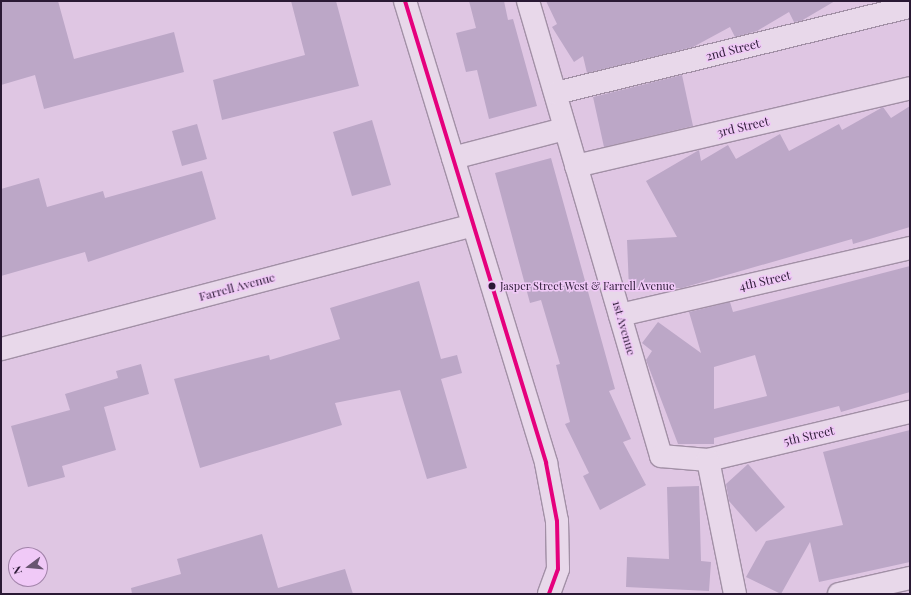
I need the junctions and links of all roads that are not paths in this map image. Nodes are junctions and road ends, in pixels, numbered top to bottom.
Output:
1 (405, 1) edge
2 (528, 1) edge
3 (910, 7) edge
4 (910, 88) edge
5 (556, 93) junction
6 (564, 129) junction
7 (453, 158) junction
8 (576, 166) junction
9 (473, 225) junction
10 (910, 248) edge
11 (620, 315) junction
12 (1, 350) edge
13 (910, 412) edge
14 (708, 460) junction
15 (910, 578) edge
16 (549, 594) edge
17 (735, 594) edge
18 (839, 594) edge

1 - 7 street
2 - 5 street, 1st Avenue
3 - 5 street, 2nd Street
4 - 8 street, 3rd Street
5 - 6 street, 1st Avenue
6 - 7 street
6 - 8 street, 1st Avenue
7 - 9 street
8 - 11 street, 1st Avenue
9 - 12 street, Farrell Avenue
9 - 16 street
10 - 11 street, 4th Street
11 - 14 street, 1st Avenue
13 - 14 street, 5th Street
14 - 17 street
15 - 18 street

